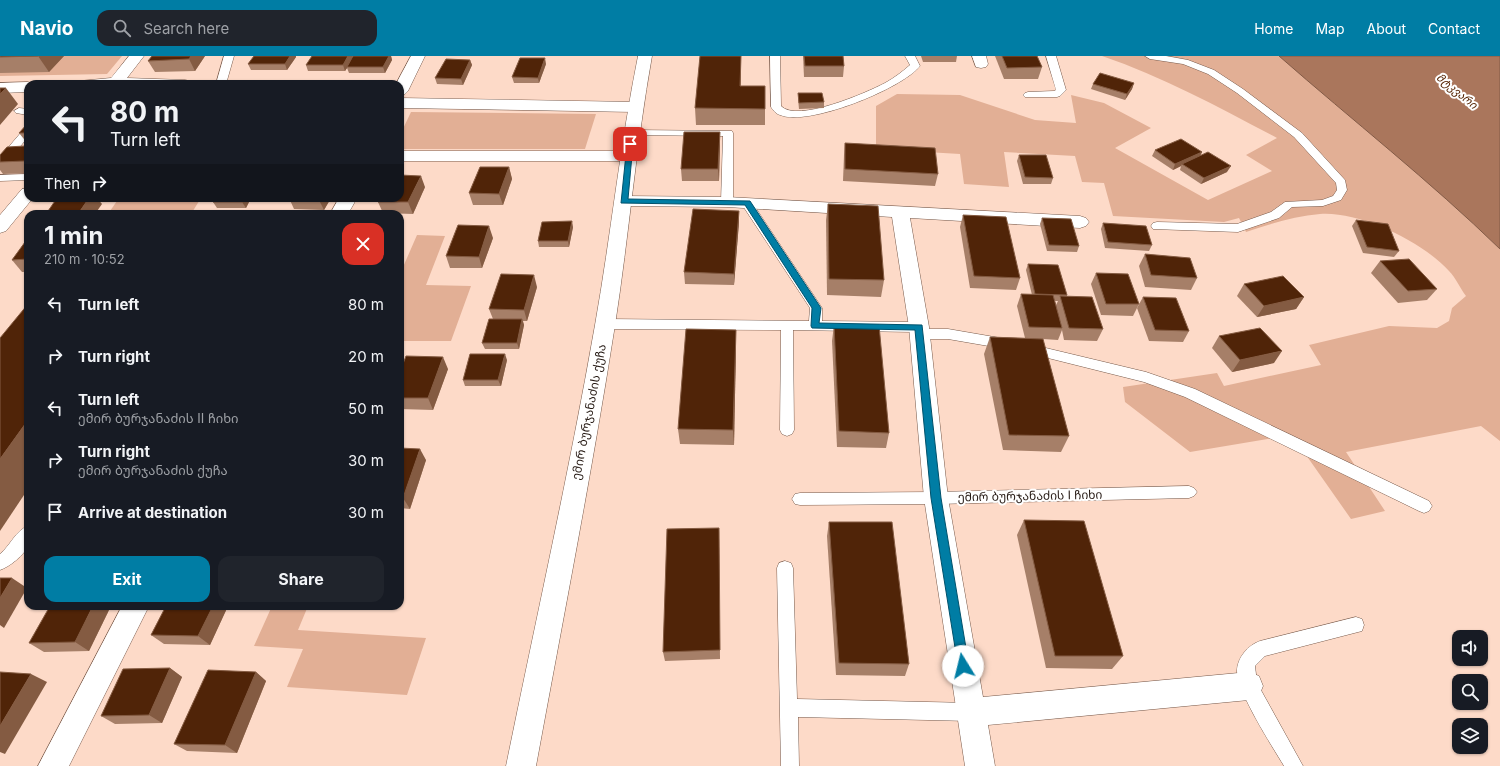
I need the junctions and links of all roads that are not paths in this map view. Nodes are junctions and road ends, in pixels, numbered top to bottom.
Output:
1 (137, 56) edge
2 (229, 56) edge
3 (418, 56) edge
4 (645, 56) edge
5 (775, 56) edge
6 (910, 56) edge
7 (1051, 56) edge
8 (1150, 56) edge
9 (117, 80) edge
10 (222, 80) edge
11 (404, 83) edge
12 (24, 87) edge
13 (0, 88) edge
14 (1028, 95) dead end
15 (404, 103) edge
16 (635, 107) junction
17 (632, 133) junction
18 (24, 136) edge
19 (404, 156) edge
20 (628, 156) junction
21 (0, 164) edge
22 (24, 177) edge
23 (0, 178) edge
24 (24, 197) edge
25 (624, 201) junction
26 (727, 202) junction
27 (747, 203) junction
28 (900, 212) junction
29 (1080, 222) dead end
30 (1157, 226) dead end
31 (0, 227) edge
32 (605, 324) junction
33 (787, 326) junction
34 (815, 326) junction
35 (919, 330) junction
36 (787, 430) dead end
37 (1189, 492) dead end
38 (936, 498) junction
39 (800, 499) dead end
40 (1424, 506) dead end
41 (24, 538) edge
42 (0, 563) edge
43 (785, 568) dead end
44 (134, 610) edge
45 (1356, 625) dead end
46 (1248, 686) junction
47 (788, 708) junction
48 (971, 712) junction
49 (53, 766) edge
50 (521, 766) edge
51 (790, 766) edge
52 (980, 766) edge
53 (1294, 766) edge

1 - 9 street
2 - 10 lane
3 - 11 street
4 - 16 street, ემირ ბურჯანაძის ქუჩა
5 - 6 lane
7 - 14 lane
8 - 30 lane
12 - 13 street
15 - 16 street
16 - 17 street, ემირ ბურჯანაძის ქუჩა
17 - 20 street, ემირ ბურჯანაძის ქუჩა
17 - 26 lane
18 - 21 lane
19 - 20 street
20 - 25 street, ემირ ბურჯანაძის ქუჩა
22 - 23 lane
24 - 31 street
25 - 26 street
25 - 32 street, ემირ ბურჯანაძის ქუჩა
26 - 27 street
27 - 28 street
27 - 34 lane
28 - 29 street
28 - 35 street
32 - 33 lane
32 - 50 street, ემირ ბურჯანაძის ქუჩა
33 - 34 lane
33 - 36 lane
34 - 35 lane
35 - 38 street
35 - 40 lane
37 - 38 lane, ემირ ბურჯანაძის I ჩიხი
38 - 39 lane, ემირ ბურჯანაძის I ჩიხი
38 - 48 street
41 - 42 lane
43 - 47 lane
44 - 49 street
45 - 46 lane
46 - 48 street
46 - 53 lane
47 - 48 lane
47 - 51 lane
48 - 52 street

